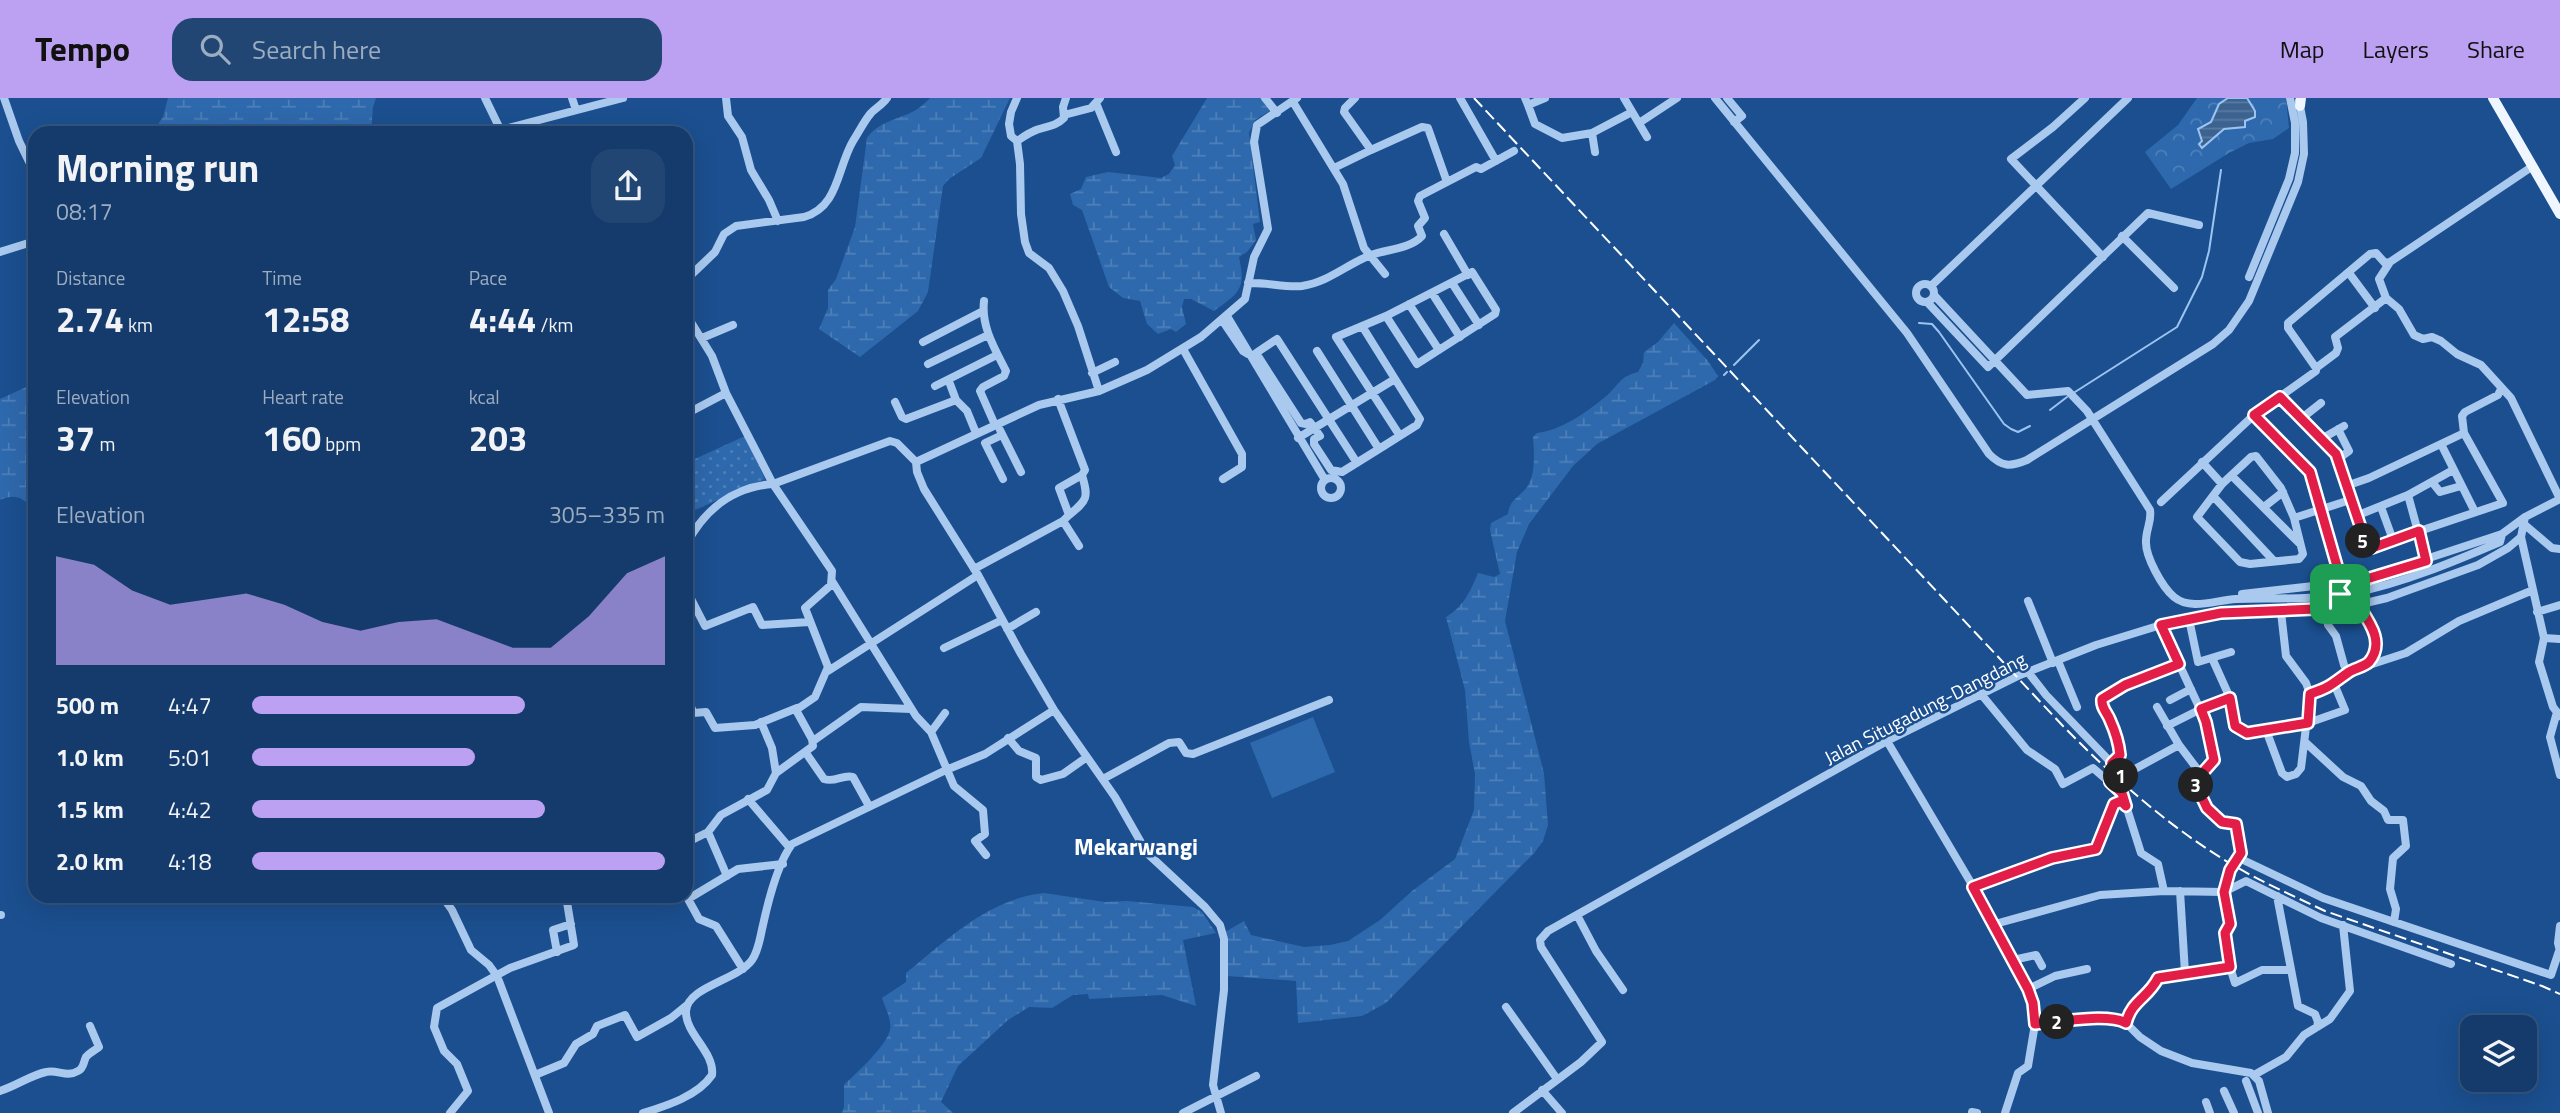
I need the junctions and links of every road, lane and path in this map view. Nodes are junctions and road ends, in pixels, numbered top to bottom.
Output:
1 (4, 98) edge
2 (485, 98) edge
3 (572, 98) edge
4 (623, 98) edge
5 (726, 98) edge
6 (887, 98) edge
7 (1017, 98) edge
8 (1066, 98) edge
9 (1265, 98) edge
10 (1355, 98) edge
11 (1460, 98) edge
12 (1545, 98) edge
13 (1624, 98) edge
14 (1677, 98) edge
15 (1715, 98) edge
16 (1727, 98) edge
17 (2085, 98) edge
18 (2128, 98) edge
19 (2290, 98) edge
20 (2493, 98) edge
21 (1098, 100) edge
22 (1295, 100) edge
23 (2300, 101) edge
24 (1526, 102) edge
25 (576, 110) junction
26 (1632, 112) junction
27 (1278, 113) junction
28 (1064, 116) junction
29 (1734, 122) junction
30 (1639, 123) junction
31 (499, 126) edge
32 (522, 126) edge
33 (1592, 133) junction
34 (1647, 137) dead end
35 (1017, 141) junction
36 (1371, 150) junction
37 (1514, 151) dead end
38 (1116, 152) dead end
39 (1595, 152) dead end
40 (28, 160) edge
41 (1496, 161) junction
42 (2533, 166) junction
43 (1334, 168) junction
44 (1447, 182) junction
45 (2035, 184) junction
46 (2280, 210) junction
47 (2560, 214) edge
48 (778, 221) junction
49 (2199, 225) dead end
50 (1444, 234) dead end
51 (2122, 236) junction
52 (28, 243) edge
53 (0, 252) edge
54 (1369, 256) junction
55 (2104, 257) junction
56 (2390, 262) junction
57 (693, 273) edge
58 (2348, 273) junction
59 (1385, 274) dead end
60 (1468, 275) junction
61 (2249, 278) dead end
62 (1248, 283) junction
63 (1452, 283) junction
64 (1931, 285) junction
65 (2174, 288) dead end
66 (1432, 293) junction
67 (1931, 298) junction
68 (2386, 298) junction
69 (1409, 304) junction
70 (2375, 308) junction
71 (1387, 316) junction
72 (1225, 318) junction
73 (693, 323) edge
74 (733, 325) dead end
75 (1479, 325) junction
76 (1362, 326) junction
77 (988, 335) junction
78 (1460, 337) junction
79 (702, 338) junction
80 (923, 342) dead end
81 (1183, 349) junction
82 (1439, 350) junction
83 (1317, 351) dead end
84 (997, 355) junction
85 (1994, 361) junction
86 (1115, 362) dead end
87 (928, 364) dead end
88 (2316, 368) junction
89 (1092, 373) junction
90 (1395, 379) junction
91 (950, 384) dead end
92 (934, 386) dead end
93 (2501, 389) junction
94 (1099, 391) junction
95 (726, 393) junction
96 (1372, 393) junction
97 (2280, 397) junction
98 (1058, 399) junction
99 (956, 400) junction
100 (895, 402) dead end
101 (2321, 403) dead end
102 (1352, 406) junction
103 (693, 410) edge
104 (2254, 415) junction
105 (2302, 418) junction
106 (2092, 419) junction
107 (1329, 420) junction
108 (996, 425) junction
109 (1316, 428) junction
110 (976, 433) junction
111 (2464, 433) junction
112 (1002, 435) junction
113 (1400, 436) junction
114 (2323, 438) junction
115 (1300, 440) junction
116 (2441, 444) junction
117 (1379, 449) junction
118 (2338, 459) junction
119 (916, 462) junction
120 (2202, 462) junction
121 (1357, 463) junction
122 (2453, 470) junction
123 (1021, 472) dead end
124 (1082, 475) junction
125 (2232, 476) junction
126 (1003, 479) dead end
127 (1223, 479) dead end
128 (1325, 480) dead end
129 (2432, 482) junction
130 (773, 484) junction
131 (2222, 484) junction
132 (2346, 486) junction
133 (2460, 486) junction
134 (2283, 492) junction
135 (2408, 495) junction
136 (2213, 496) junction
137 (2560, 499) edge
138 (2350, 500) junction
139 (2161, 502) dead end
140 (2264, 507) junction
141 (2381, 507) junction
142 (2320, 509) junction
143 (2475, 512) junction
144 (2356, 516) junction
145 (2294, 518) junction
146 (1065, 519) junction
147 (2525, 521) junction
148 (2419, 531) junction
149 (693, 533) edge
150 (2521, 537) junction
151 (2393, 540) junction
152 (2500, 541) junction
153 (2299, 543) junction
154 (1079, 546) dead end
155 (2560, 550) edge
156 (2274, 561) junction
157 (2426, 561) junction
158 (976, 572) junction
159 (832, 581) junction
160 (2340, 583) junction
161 (2533, 590) junction
162 (2340, 594) junction
163 (2238, 596) junction
164 (2028, 601) dead end
165 (693, 603) edge
166 (2560, 605) edge
167 (2359, 606) junction
168 (2339, 608) junction
169 (2325, 609) junction
170 (1035, 612) dead end
171 (2281, 612) junction
172 (2538, 612) junction
173 (2189, 619) junction
174 (1002, 620) junction
175 (809, 622) junction
176 (2161, 625) junction
177 (1007, 629) junction
178 (2544, 638) junction
179 (2560, 639) edge
180 (871, 643) junction
181 (944, 648) dead end
182 (2231, 652) dead end
183 (2212, 658) junction
184 (2055, 662) junction
185 (2179, 664) junction
186 (2367, 664) junction
187 (828, 671) junction
188 (2351, 671) junction
189 (2028, 672) junction
190 (2333, 686) junction
191 (2560, 688) edge
192 (2191, 689) junction
193 (2548, 690) junction
194 (1980, 694) junction
195 (2310, 694) junction
196 (2230, 698) junction
197 (1329, 700) dead end
198 (2170, 700) dead end
199 (2077, 707) dead end
200 (2157, 707) dead end
201 (797, 708) junction
202 (911, 709) junction
203 (2201, 709) junction
204 (1055, 710) junction
205 (693, 711) edge
206 (945, 713) dead end
207 (2558, 714) edge
208 (761, 722) junction
209 (2308, 723) junction
210 (2168, 726) junction
211 (2266, 730) junction
212 (931, 732) junction
213 (1008, 738) junction
214 (813, 741) junction
215 (1887, 741) junction
216 (2305, 742) junction
217 (2179, 745) junction
218 (806, 753) junction
219 (1087, 757) junction
220 (2112, 763) junction
221 (946, 769) junction
222 (776, 773) junction
223 (2201, 774) junction
224 (2123, 775) junction
225 (2560, 775) edge
226 (1103, 779) junction
227 (2110, 782) junction
228 (748, 799) junction
229 (869, 806) junction
230 (2126, 806) junction
231 (708, 832) junction
232 (693, 840) edge
233 (789, 847) junction
234 (986, 855) dead end
235 (2239, 858) junction
236 (783, 864) junction
237 (727, 876) junction
238 (1973, 887) junction
239 (2164, 891) junction
240 (2180, 891) junction
241 (2224, 892) junction
242 (693, 896) edge
243 (2277, 896) junction
244 (448, 903) edge
245 (568, 903) edge
246 (690, 903) edge
247 (1577, 915) junction
248 (2394, 922) junction
249 (571, 924) junction
250 (1995, 924) junction
251 (2343, 925) junction
252 (2560, 926) edge
253 (2559, 951) edge
254 (557, 952) junction
255 (2013, 961) junction
256 (2451, 964) dead end
257 (2042, 966) dead end
258 (2230, 967) junction
259 (743, 969) junction
260 (2087, 969) dead end
261 (2291, 970) junction
262 (2185, 973) junction
263 (497, 976) junction
264 (2028, 989) junction
265 (1623, 990) dead end
266 (689, 1002) junction
267 (1506, 1007) dead end
268 (2126, 1023) junction
269 (2035, 1024) junction
270 (90, 1026) dead end
271 (2316, 1027) junction
272 (535, 1075) junction
273 (2254, 1075) junction
274 (1256, 1076) dead end
275 (1557, 1079) junction
276 (2246, 1082) dead end
277 (1542, 1090) junction
278 (0, 1091) edge
279 (2224, 1091) dead end
280 (1215, 1096) junction
281 (2206, 1102) dead end
282 (450, 1113) edge
283 (549, 1113) edge
284 (643, 1113) edge
285 (1183, 1113) edge
286 (1221, 1113) edge
287 (1513, 1113) edge
288 (1562, 1113) edge
289 (2005, 1113) edge
290 (2210, 1113) edge
291 (2234, 1113) edge
292 (2258, 1113) edge
293 (2268, 1113) edge

1 - 40 street
2 - 31 street
3 - 25 street
4 - 25 street
5 - 48 street
6 - 48 street
7 - 35 street
8 - 28 street
9 - 27 street
10 - 36 street
11 - 41 street
12 - 24 street
13 - 26 street
14 - 30 street
15 - 29 street
16 - 29 street
17 - 45 street
18 - 45 street
19 - 46 street
20 - 42 main road
21 - 28 street
21 - 38 street
22 - 27 street
22 - 43 street
23 - 46 street
24 - 33 street
25 - 32 street
26 - 30 street
26 - 33 street
27 - 62 street
28 - 35 street
29 - 106 street
30 - 34 street
33 - 39 street
35 - 89 street
36 - 43 street
36 - 44 street
37 - 41 street
41 - 44 street
42 - 47 main road
42 - 56 street
43 - 54 street
44 - 54 street
45 - 55 street
45 - 64 street
46 - 61 street
46 - 106 street
48 - 57 street
49 - 51 street
50 - 60 street
51 - 55 street
51 - 65 street
52 - 53 street
54 - 59 street
54 - 62 street
55 - 85 street
56 - 58 street
56 - 68 street
58 - 70 street
58 - 88 street
60 - 63 street
60 - 75 street
62 - 72 street
63 - 66 street
63 - 75 street
64 - 67 street
64 - 67 street
66 - 69 street
66 - 78 street
67 - 85 street
68 - 70 street
68 - 93 street
69 - 71 street
69 - 82 street
70 - 88 street
71 - 76 street
71 - 82 street
72 - 81 street
72 - 115 street
73 - 79 street
74 - 79 street
75 - 78 street
76 - 90 street
76 - 96 street
77 - 80 street
77 - 84 street
77 - 87 street
78 - 82 street
79 - 95 street
81 - 94 street
81 - 127 street
83 - 102 street
84 - 92 street
84 - 108 street
85 - 106 street
86 - 89 street
88 - 97 street
89 - 94 street
90 - 96 street
90 - 113 street
91 - 99 street
93 - 111 street
93 - 137 street
94 - 98 street
95 - 103 street
95 - 130 street
96 - 102 street
96 - 113 street
97 - 104 street
97 - 105 street
98 - 108 street
98 - 124 street
99 - 100 street
99 - 110 street
101 - 105 street
102 - 107 street
102 - 117 street
104 - 120 street
104 - 142 street
105 - 114 street
106 - 163 street
107 - 109 street
107 - 109 street
107 - 121 street
108 - 110 street
108 - 112 street
109 - 115 street
109 - 121 street
110 - 119 street
111 - 116 street
111 - 143 street
112 - 123 street
112 - 126 street
113 - 117 street
114 - 118 street
114 - 118 street
115 - 128 street
116 - 122 street
116 - 132 street
117 - 121 street
118 - 132 street
119 - 130 street
119 - 158 street
120 - 131 street
120 - 139 street
122 - 129 street
122 - 133 street
124 - 146 street
124 - 146 street
125 - 131 street
125 - 134 street
125 - 140 street
129 - 133 street
129 - 135 street
130 - 149 street
130 - 159 street
131 - 136 street
132 - 138 street
133 - 143 street
134 - 140 street
134 - 145 street
135 - 141 street
135 - 148 street
136 - 156 street
136 - 156 street
137 - 147 street
138 - 142 street
138 - 144 street
140 - 153 street
141 - 144 street
141 - 151 street
142 - 145 street
142 - 160 street
143 - 148 street
144 - 151 street
145 - 153 street
146 - 154 street
146 - 158 street
147 - 150 street
147 - 152 street
147 - 155 street
148 - 151 street
148 - 157 street
150 - 152 street, Jalan Situgadung-Dangdang
150 - 161 street
152 - 157 street
152 - 162 street
152 - 167 street, Jalan Situgadung-Dangdang
153 - 156 street
157 - 160 street
158 - 174 street
158 - 180 street
159 - 175 street
159 - 180 street
160 - 162 street
160 - 163 street
161 - 172 street
161 - 186 street
162 - 163 street
162 - 168 street
164 - 184 street
165 - 175 street
166 - 172 street
167 - 168 street, Jalan Situgadung-Dangdang
167 - 186 street
168 - 169 street, Jalan Situgadung-Dangdang
169 - 171 street, Jalan Situgadung-Dangdang
169 - 188 street
170 - 177 street
171 - 173 street, Jalan Situgadung-Dangdang
171 - 195 street
172 - 178 street
173 - 176 street, Jalan Situgadung-Dangdang
173 - 183 street
174 - 177 street
174 - 181 street
175 - 187 street
176 - 184 street, Jalan Situgadung-Dangdang
176 - 185 street
177 - 204 street
178 - 179 street
178 - 193 street
180 - 187 street
180 - 202 street
182 - 183 street
183 - 196 street
184 - 189 street, Jalan Situgadung-Dangdang
184 - 199 street
185 - 192 street
185 - 220 street
186 - 188 street
187 - 201 street
188 - 190 street
189 - 194 street, Jalan Situgadung-Dangdang
189 - 220 street
190 - 195 street
190 - 209 street
191 - 193 street
192 - 198 street
192 - 203 street
193 - 207 street
194 - 215 street, Jalan Situgadung-Dangdang
194 - 227 street
195 - 209 street
196 - 203 street
196 - 211 street
197 - 226 street
200 - 210 street
201 - 208 street
201 - 214 street
202 - 212 street
202 - 214 street
203 - 210 street
203 - 223 street
204 - 213 street
204 - 219 street
205 - 208 street
206 - 212 street
207 - 225 street
208 - 222 street
209 - 211 street
209 - 216 street
210 - 217 street
211 - 216 street
212 - 221 street
213 - 219 street
213 - 221 street
214 - 218 street
215 - 238 street
215 - 247 street, Jalan Situgadung-Dangdang
216 - 248 street
217 - 223 street
217 - 224 street
218 - 222 street
218 - 229 street
219 - 226 street
220 - 224 street
221 - 229 street
221 - 234 street
222 - 228 street
223 - 235 street
224 - 227 street
226 - 280 street
227 - 230 street
228 - 231 street
228 - 233 street
229 - 233 street
230 - 238 street
230 - 239 street
231 - 232 street
231 - 237 street
233 - 236 street
235 - 241 street
235 - 248 street
236 - 237 street
236 - 259 street
237 - 242 street
238 - 250 street
239 - 240 street
239 - 250 street
240 - 241 street
240 - 262 street
241 - 243 street
241 - 258 street
243 - 251 street
243 - 261 street
244 - 263 street
245 - 249 street
246 - 259 street
247 - 265 street
247 - 275 street, Jalan Situgadung-Dangdang
248 - 253 street
249 - 254 street
249 - 254 street
250 - 255 street
251 - 256 street
251 - 271 street
252 - 253 street
254 - 263 street
255 - 257 street
255 - 264 street
258 - 261 street
258 - 262 street
259 - 266 street
260 - 264 street
261 - 271 street
262 - 268 street
263 - 272 street
263 - 282 street
264 - 269 street
266 - 272 street
266 - 284 street
267 - 275 street
268 - 269 street
268 - 273 street
269 - 289 street
270 - 278 street
271 - 273 street
272 - 283 street
273 - 293 street
274 - 280 street
275 - 277 street, Jalan Situgadung-Dangdang
276 - 292 street
277 - 287 street, Jalan Situgadung-Dangdang
277 - 288 street
279 - 291 street
280 - 285 street
280 - 286 street
281 - 290 street

